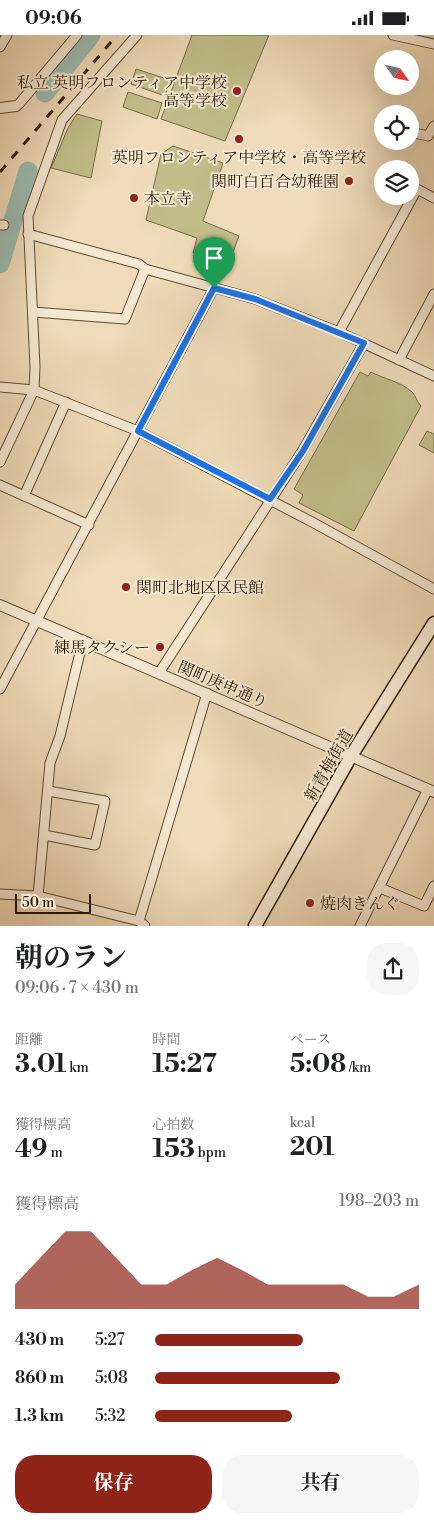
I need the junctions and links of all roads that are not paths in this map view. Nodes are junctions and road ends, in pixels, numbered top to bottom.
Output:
1 (7, 35) edge
2 (77, 35) edge
3 (137, 35) edge
4 (393, 35) edge
5 (434, 44) edge
6 (0, 47) edge
7 (16, 106) joint
8 (0, 108) edge
9 (434, 127) edge
10 (419, 134) edge
11 (434, 199) edge
12 (28, 234) junction
13 (144, 269) junction
14 (214, 288) junction
15 (434, 295) edge
16 (33, 312) junction
17 (339, 332) junction
18 (364, 343) junction
19 (399, 360) junction
20 (434, 376) edge
21 (0, 387) edge
22 (34, 390) junction
23 (66, 402) junction
24 (138, 431) junction
25 (0, 462) edge
26 (0, 485) edge
27 (24, 496) junction
28 (270, 499) junction
29 (89, 525) junction
30 (434, 589) edge
31 (0, 605) edge
32 (36, 620) junction
33 (434, 623) edge
34 (83, 640) junction
35 (160, 673) junction
36 (0, 689) edge
37 (207, 693) junction
38 (351, 756) junction
39 (431, 790) edge
40 (48, 791) junction
41 (44, 835) junction
42 (434, 886) edge
43 (380, 888) junction
44 (0, 894) edge
45 (38, 896) junction
46 (142, 923) edge
47 (255, 925) edge
48 (360, 925) edge

1 - 6 street
2 - 7 street
3 - 12 street
4 - 5 street
7 - 8 street
9 - 10 street
11 - 17 street
12 - 13 street
12 - 16 street
13 - 14 street
13 - 16 street
14 - 17 street
14 - 24 street
15 - 19 street
16 - 22 street
17 - 18 street
18 - 19 street
18 - 28 street
19 - 20 street
21 - 22 street
22 - 23 street
22 - 25 street
23 - 24 street
23 - 27 street
24 - 28 street
24 - 29 street
26 - 27 street
27 - 29 street
28 - 30 street
28 - 35 street
29 - 32 street
31 - 32 street, 関町庚申通り
32 - 34 street, 関町庚申通り
32 - 36 street
33 - 38 main road, 新青梅街道
34 - 35 street, 関町庚申通り
34 - 40 street
35 - 37 street, 関町庚申通り
37 - 38 street, 関町庚申通り
37 - 46 street
38 - 39 street, 関町庚申通り
38 - 47 main road, 新青梅街道
39 - 43 street
40 - 41 street
40 - 41 street
41 - 45 street
42 - 43 street
43 - 48 street
44 - 45 street
45 - 46 street

